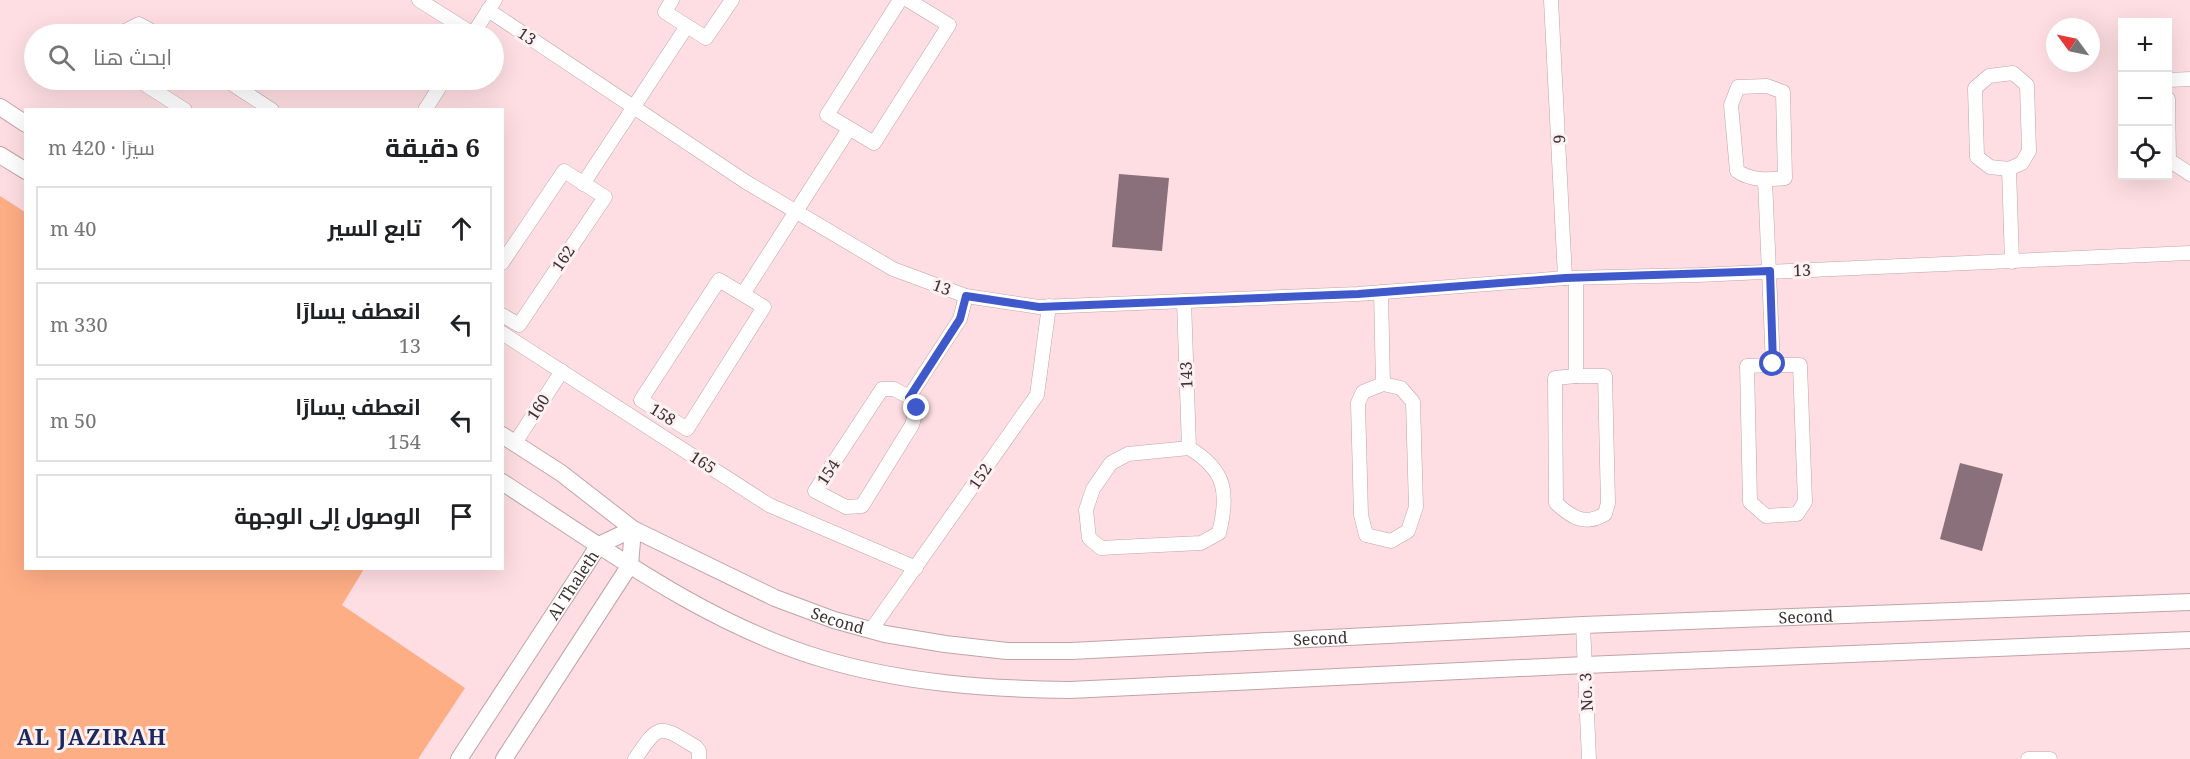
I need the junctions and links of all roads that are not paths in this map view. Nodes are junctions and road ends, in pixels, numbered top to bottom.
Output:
1 (419, 0) edge
2 (672, 0) edge
3 (732, 0) edge
4 (900, 0) edge
5 (908, 0) edge
6 (1551, 0) edge
7 (492, 5) edge
8 (457, 24) edge
9 (480, 24) edge
10 (687, 26) junction
11 (2190, 79) edge
12 (2172, 80) edge
13 (154, 90) edge
14 (241, 90) edge
15 (437, 90) edge
16 (0, 107) edge
17 (634, 107) junction
18 (182, 108) edge
19 (269, 108) edge
20 (425, 108) edge
21 (24, 123) edge
22 (2168, 126) edge
23 (849, 129) junction
24 (0, 155) edge
25 (2009, 169) junction
26 (24, 170) edge
27 (2190, 174) edge
28 (1765, 180) junction
29 (583, 184) junction
30 (797, 212) junction
31 (2190, 253) edge
32 (504, 260) edge
33 (2012, 262) junction
34 (1770, 271) junction
35 (1571, 278) junction
36 (1381, 292) junction
37 (743, 294) junction
38 (966, 296) junction
39 (1184, 301) junction
40 (1049, 306) junction
41 (504, 316) edge
42 (504, 334) edge
43 (1773, 364) junction
44 (562, 371) junction
45 (1576, 376) junction
46 (1383, 384) junction
47 (909, 398) junction
48 (509, 439) edge
49 (1189, 448) junction
50 (504, 483) edge
51 (633, 529) junction
52 (599, 544) junction
53 (630, 565) junction
54 (916, 568) junction
55 (2190, 602) edge
56 (1583, 625) junction
57 (872, 630) junction
58 (2190, 640) edge
59 (1585, 665) junction
60 (459, 759) edge
61 (504, 759) edge
62 (635, 759) edge
63 (699, 759) edge
64 (1589, 759) edge
65 (2028, 759) edge
66 (2050, 759) edge

1 - 8 street
2 - 10 street
3 - 10 street
4 - 23 street
5 - 23 street
6 - 35 street, 9
7 - 9 street
7 - 17 street, 13
10 - 17 street
11 - 12 street
13 - 18 street
14 - 19 street
15 - 20 street
16 - 21 street
17 - 29 street
17 - 30 street, 13
22 - 27 street
23 - 30 street
24 - 26 street
25 - 25 street
25 - 33 street
28 - 28 street
28 - 34 street
29 - 32 street, 162
29 - 41 street, 162
30 - 37 street
30 - 38 street, 13
31 - 33 street, 13
33 - 34 street, 13
34 - 35 street, 13
34 - 43 street
35 - 36 street, 13
35 - 45 street, 9
36 - 39 street, 13
36 - 46 street
37 - 37 street, 158
38 - 40 street, 13
38 - 47 street
39 - 40 street, 13
39 - 49 street, 143
40 - 54 street, 152
42 - 44 street, 165
43 - 43 street
44 - 48 street, 160
44 - 54 street, 165
45 - 45 street
46 - 46 street
47 - 47 street, 154
48 - 51 street, Second
49 - 49 street
50 - 52 street
51 - 52 street, Al Thaleth
51 - 53 street
51 - 57 street, Second
52 - 53 street
52 - 60 street, Al Thaleth
53 - 59 street
53 - 61 street
54 - 57 street, 152
55 - 56 street, Second
56 - 57 street, Second
56 - 59 street, No. 3
58 - 59 street
59 - 64 street, No. 3
62 - 63 street
65 - 66 street

